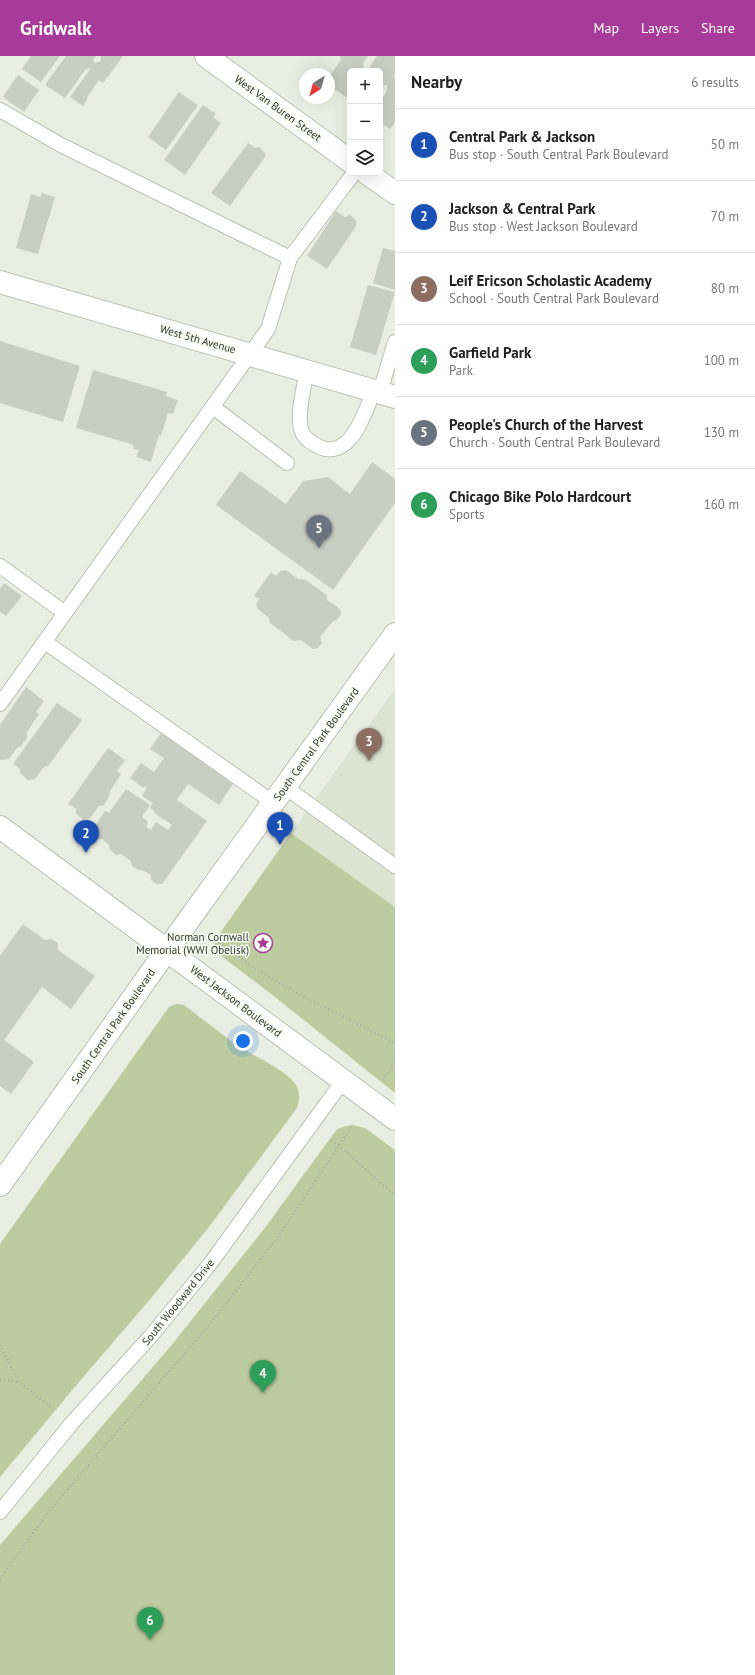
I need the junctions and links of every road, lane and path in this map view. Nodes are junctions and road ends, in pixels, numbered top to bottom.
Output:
1 (206, 56) edge
2 (0, 110) edge
3 (347, 159) edge
4 (352, 176) edge
5 (371, 176) edge
6 (395, 193) edge
7 (290, 258) junction
8 (0, 282) edge
9 (395, 342) edge
10 (250, 355) junction
11 (307, 371) junction
12 (383, 393) edge
13 (212, 407) junction
14 (287, 463) dead end
15 (0, 566) edge
16 (65, 613) junction
17 (395, 634) edge
18 (45, 642) junction
19 (0, 704) edge
20 (279, 795) junction
21 (0, 827) edge
22 (395, 866) edge
23 (219, 943) dead end
24 (167, 950) junction
25 (395, 1043) edge
26 (395, 1063) edge
27 (383, 1080) dead end
28 (343, 1081) junction
29 (395, 1119) edge
30 (353, 1125) dead end
31 (332, 1140) dead end
32 (339, 1146) junction
33 (0, 1185) edge
34 (395, 1195) edge
35 (0, 1345) edge
36 (0, 1379) edge
37 (19, 1382) junction
38 (52, 1408) dead end
39 (0, 1512) edge
40 (0, 1578) edge

1 - 3 street, West Van Buren Street
2 - 7 lane
4 - 7 lane
5 - 6 street
7 - 10 lane
8 - 10 street, West 5th Avenue
9 - 12 lane
10 - 11 street, West 5th Avenue
10 - 13 lane
11 - 12 street, West 5th Avenue
11 - 12 lane
13 - 14 lane
13 - 16 lane
15 - 16 lane
16 - 18 lane
17 - 20 street, South Central Park Boulevard
18 - 19 lane
18 - 20 lane
20 - 22 lane
20 - 24 street, South Central Park Boulevard
21 - 24 street, West Jackson Boulevard
23 - 25 path
24 - 28 street, West Jackson Boulevard
24 - 33 street, South Central Park Boulevard
26 - 27 path
28 - 29 street, West Jackson Boulevard
28 - 39 lane, South Woodward Drive
30 - 32 path
31 - 32 path
32 - 34 path
32 - 40 path
35 - 37 path
36 - 37 path
37 - 38 path

